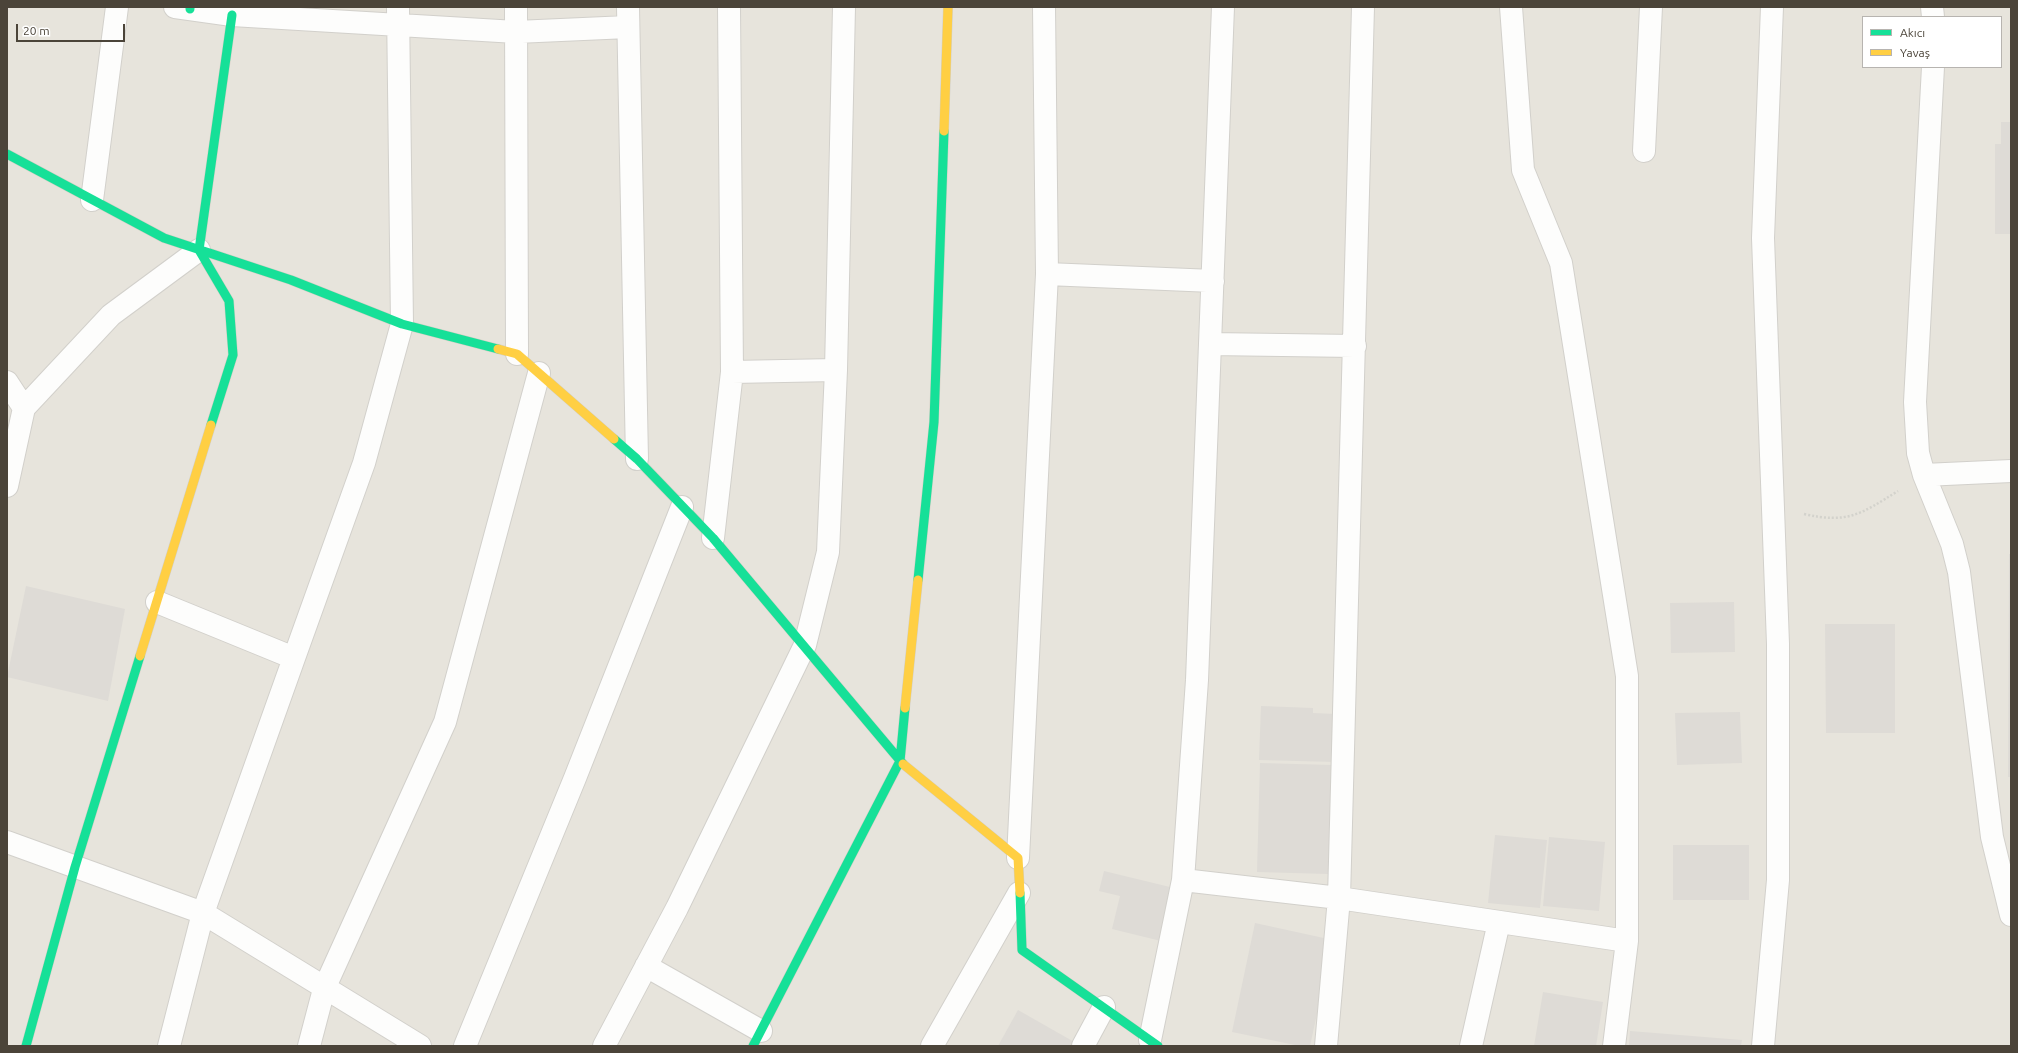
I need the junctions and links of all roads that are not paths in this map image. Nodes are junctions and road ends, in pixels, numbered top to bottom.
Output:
1 (117, 7) edge
2 (516, 7) edge
3 (729, 7) edge
4 (844, 7) edge
5 (948, 7) edge
6 (1044, 7) edge
7 (1223, 7) edge
8 (1362, 7) edge
9 (1511, 7) edge
10 (1651, 7) edge
11 (1772, 7) edge
12 (185, 8) edge
13 (288, 13) edge
14 (232, 15) junction
15 (398, 16) edge
16 (628, 17) edge
17 (516, 32) junction
18 (1933, 68) edge
19 (1644, 151) dead end
20 (7, 154) edge
21 (92, 200) junction
22 (200, 250) junction
23 (1046, 274) junction
24 (1213, 281) junction
25 (402, 324) junction
26 (1210, 344) junction
27 (1355, 346) junction
28 (517, 354) junction
29 (836, 370) junction
30 (732, 372) junction
31 (539, 373) junction
32 (7, 382) edge
33 (24, 408) junction
34 (637, 459) junction
35 (2011, 471) edge
36 (1924, 475) junction
37 (7, 486) edge
38 (682, 507) junction
39 (713, 538) junction
40 (157, 602) junction
41 (805, 645) junction
42 (294, 658) junction
43 (900, 761) junction
44 (7, 842) edge
45 (1018, 858) junction
46 (75, 867) junction
47 (1183, 880) junction
48 (1019, 893) junction
49 (1339, 898) junction
50 (203, 913) junction
51 (2011, 915) edge
52 (1499, 922) junction
53 (1627, 941) junction
54 (646, 966) junction
55 (324, 989) junction
56 (1104, 1007) junction
57 (757, 1038) edge
58 (1154, 1043) edge
59 (26, 1046) edge
60 (169, 1046) edge
61 (309, 1046) edge
62 (420, 1046) edge
63 (465, 1046) edge
64 (604, 1046) edge
65 (932, 1046) edge
66 (1083, 1046) edge
67 (1326, 1046) edge
68 (1471, 1046) edge
69 (1614, 1046) edge
70 (1763, 1046) edge

1 - 21 street
2 - 17 street
3 - 30 street
4 - 29 street
5 - 43 street
6 - 23 street
7 - 24 street
8 - 27 street
9 - 53 street
10 - 19 street
11 - 70 street
12 - 14 street
13 - 14 street
13 - 15 street
14 - 22 street
15 - 17 street
15 - 25 street
16 - 17 street
16 - 34 street
17 - 28 street
18 - 36 street
20 - 21 street
21 - 22 street
22 - 25 street
22 - 33 street
22 - 40 street
23 - 24 street
23 - 45 street
24 - 26 street
25 - 28 street
25 - 42 street
26 - 27 street
26 - 47 street
27 - 49 street
28 - 31 street
29 - 30 street
29 - 41 street
30 - 39 street
31 - 34 street
31 - 55 street
32 - 33 street
33 - 37 street
34 - 38 street
35 - 36 street
36 - 51 street
38 - 39 street
38 - 63 street
39 - 41 street
40 - 42 street
40 - 46 street
41 - 43 street
41 - 54 street
42 - 50 street
43 - 45 street
43 - 57 street
44 - 46 street
45 - 48 street
46 - 50 street
46 - 59 street
47 - 49 street
47 - 58 street
48 - 56 street
48 - 65 street
49 - 52 street
49 - 67 street
50 - 55 street
50 - 60 street
52 - 53 street
52 - 68 street
53 - 69 street
54 - 57 street
54 - 64 street
55 - 61 street
55 - 62 street
56 - 58 street
56 - 66 street

